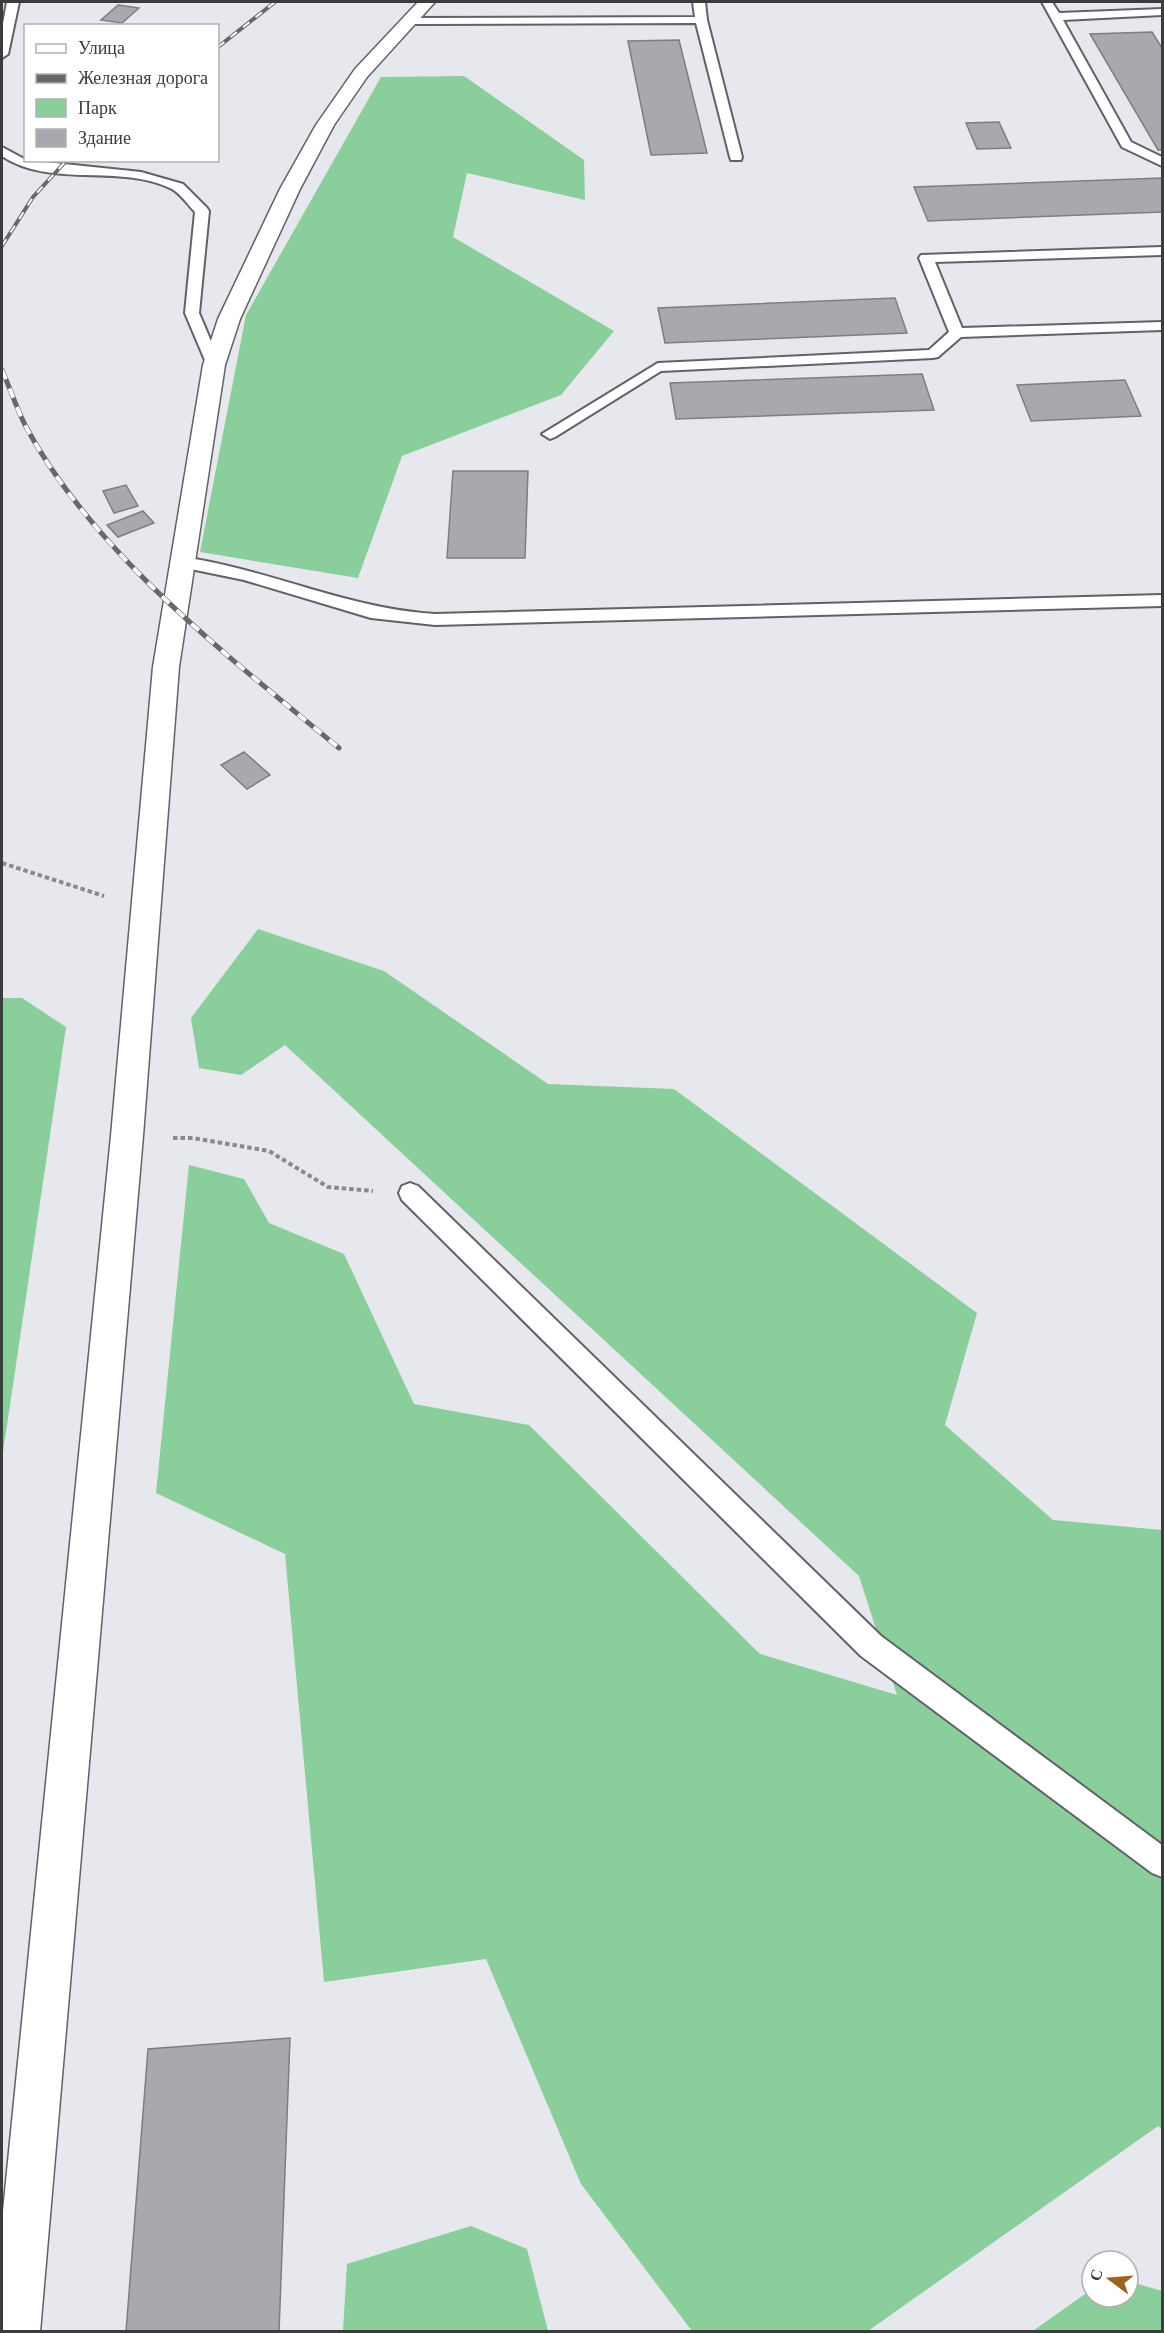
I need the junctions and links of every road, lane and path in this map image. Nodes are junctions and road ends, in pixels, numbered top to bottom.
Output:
1 (12, 2) edge
2 (699, 2) edge
3 (1047, 2) edge
4 (418, 11) edge
5 (1162, 12) edge
6 (1055, 17) junction
7 (701, 20) junction
8 (2, 54) edge
9 (2, 151) edge
10 (736, 157) dead end
11 (1162, 162) edge
12 (1162, 251) edge
13 (1162, 326) edge
14 (957, 333) junction
15 (214, 365) junction
16 (550, 434) dead end
17 (182, 562) junction
18 (1162, 601) edge
19 (2, 863) edge
20 (146, 910) junction
21 (127, 1136) junction
22 (410, 1193) joint
23 (1162, 1863) edge
24 (15, 2331) edge

1 - 8 lane
2 - 7 lane
3 - 6 lane
4 - 7 lane
4 - 15 street
5 - 6 lane
6 - 11 lane
7 - 10 lane
9 - 15 lane
12 - 14 lane
13 - 14 lane
14 - 16 lane
15 - 17 street
17 - 18 lane
17 - 20 street
19 - 20 path
20 - 21 street
21 - 22 path
21 - 24 street
22 - 23 lane

